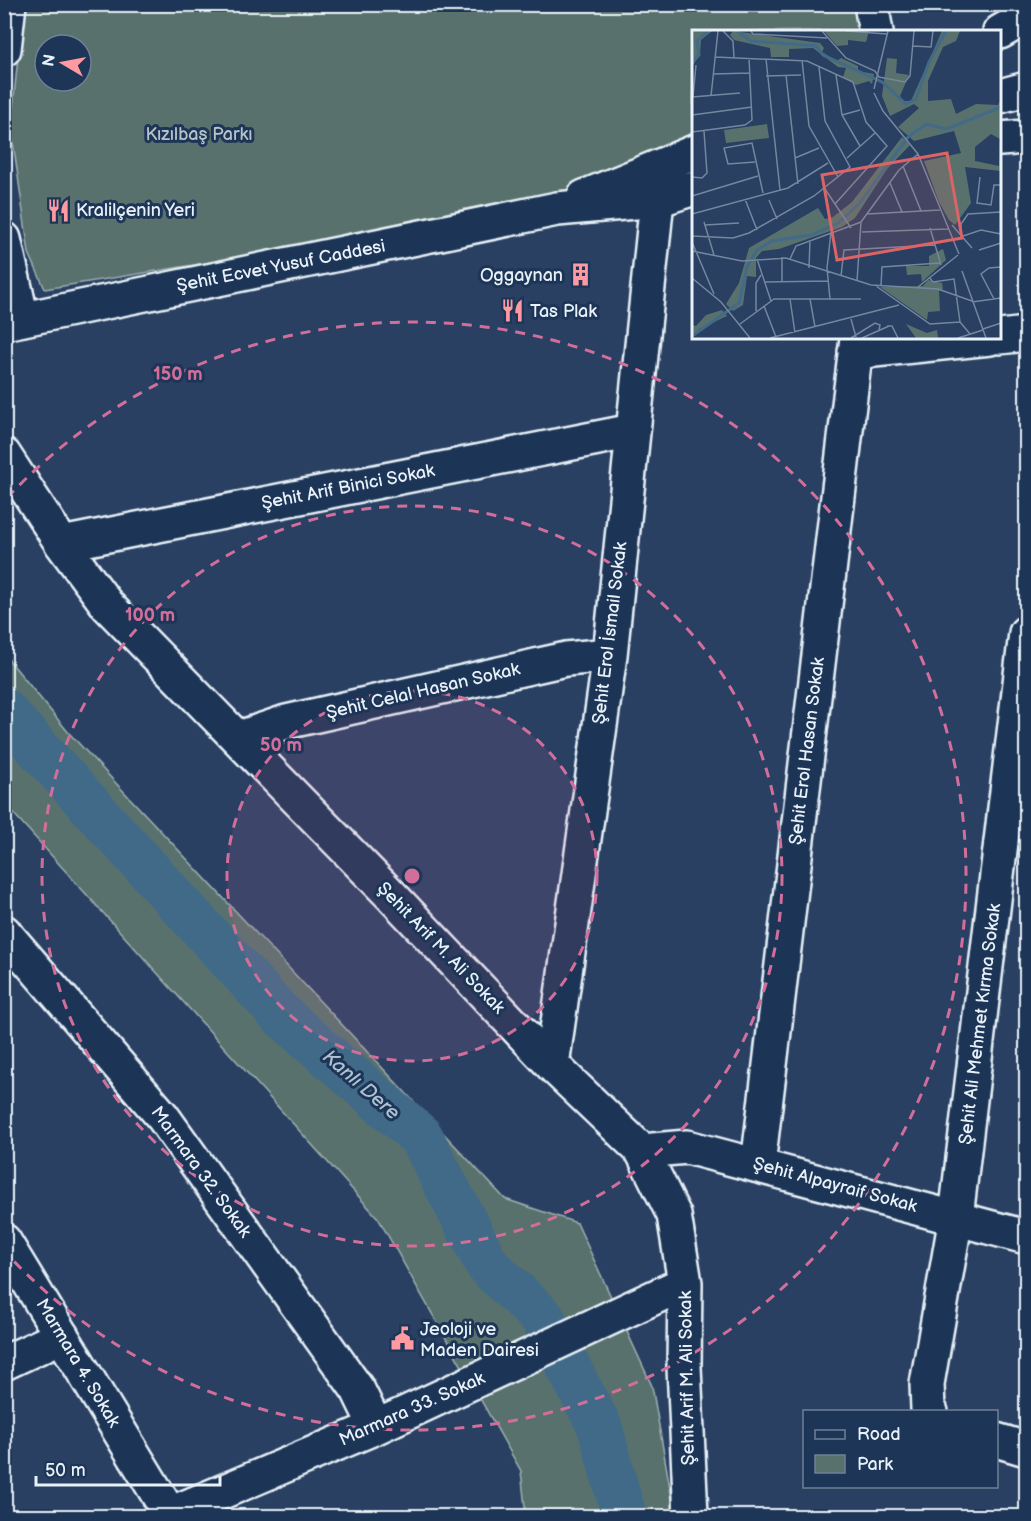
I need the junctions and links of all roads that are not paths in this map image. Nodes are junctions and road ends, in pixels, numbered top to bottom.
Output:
1 (9, 4) edge
2 (871, 4) edge
3 (1026, 17) edge
4 (876, 30) edge
5 (1001, 31) edge
6 (4, 49) edge
7 (1026, 89) edge
8 (1001, 95) edge
9 (1026, 137) edge
10 (1001, 139) edge
11 (692, 152) edge
12 (692, 188) edge
13 (657, 200) junction
14 (557, 208) junction
15 (4, 239) edge
16 (13, 321) edge
17 (1026, 334) edge
18 (1001, 336) edge
19 (971, 339) edge
20 (856, 345) edge
21 (633, 431) junction
22 (4, 455) edge
23 (62, 544) junction
24 (1026, 633) edge
25 (610, 655) junction
26 (239, 738) junction
27 (4, 932) edge
28 (552, 1065) junction
29 (642, 1151) junction
30 (758, 1165) junction
31 (956, 1217) junction
32 (1026, 1237) edge
33 (4, 1241) edge
34 (685, 1283) junction
35 (62, 1336) junction
36 (4, 1363) edge
37 (929, 1410) edge
38 (375, 1427) junction
39 (998, 1441) edge
40 (1026, 1449) edge
41 (170, 1515) edge
42 (691, 1516) edge

1 - 6 street
2 - 4 street
3 - 5 street
7 - 8 street
9 - 10 street
11 - 14 street, Şehit Ecvet Yusuf Caddesi
12 - 13 street, Şehit Ecvet Yusuf Caddesi
13 - 14 street, Şehit Ecvet Yusuf Caddesi
13 - 21 street, Şehit Erol İsmail Sokak
14 - 16 street, Şehit Ecvet Yusuf Caddesi
15 - 16 street
17 - 18 street
19 - 20 street
20 - 30 street, Şehit Erol Hasan Sokak
21 - 23 street, Şehit Arif Binici Sokak
21 - 25 street, Şehit Erol İsmail Sokak
22 - 23 street, Şehit Arif M. Ali Sokak
23 - 26 street, Şehit Arif M. Ali Sokak
24 - 31 street, Şehit Ali Mehmet Kırma Sokak
25 - 26 street, Şehit Celal Hasan Sokak
25 - 28 street, Şehit Erol İsmail Sokak
26 - 28 street, Şehit Arif M. Ali Sokak
27 - 38 street, Marmara 32. Sokak
28 - 29 street, Şehit Arif M. Ali Sokak
29 - 30 street, Şehit Alpayraif Sokak
29 - 34 street, Şehit Arif M. Ali Sokak
30 - 31 street, Şehit Alpayraif Sokak
31 - 32 street, Şehit Alpayraif Sokak
31 - 37 street, Şehit Ali Mehmet Kırma Sokak
33 - 35 street, Marmara 4. Sokak
34 - 38 street, Marmara 33. Sokak
34 - 42 street, Şehit Arif M. Ali Sokak
35 - 36 street
35 - 41 street, Marmara 4. Sokak
38 - 41 street, Marmara 33. Sokak
39 - 40 street

